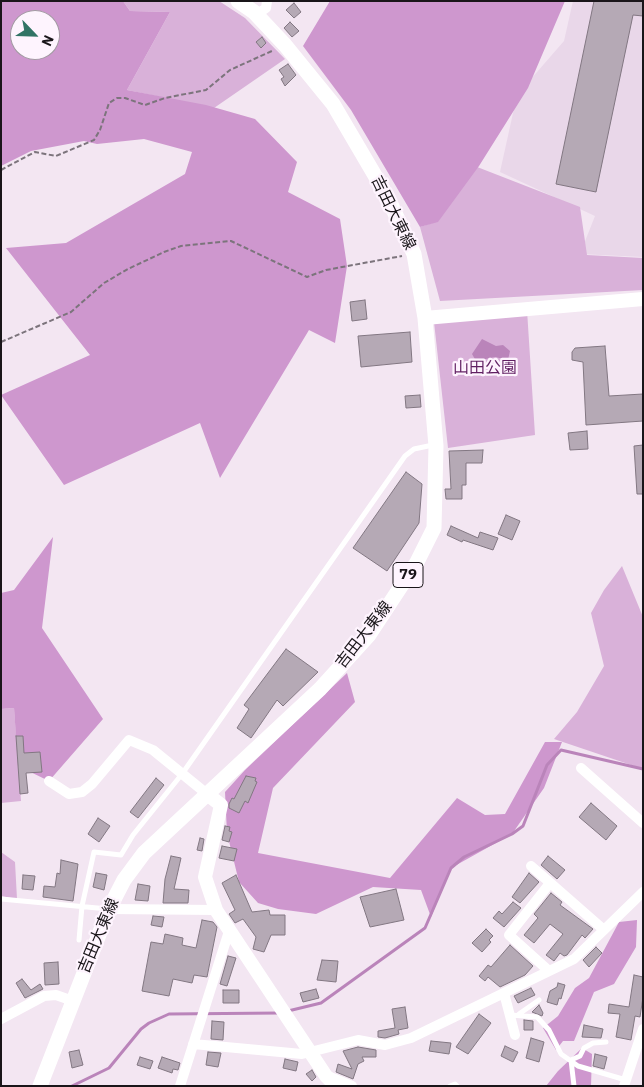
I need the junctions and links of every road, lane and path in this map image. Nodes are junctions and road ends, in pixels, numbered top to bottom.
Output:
1 (238, 1) edge
2 (267, 1) edge
3 (256, 15) junction
4 (285, 45) junction
5 (1, 170) edge
6 (414, 254) junction
7 (643, 299) edge
8 (426, 318) junction
9 (1, 342) edge
10 (436, 445) junction
11 (582, 768) dead end
12 (182, 774) junction
13 (49, 781) dead end
14 (207, 794) junction
15 (643, 824) edge
16 (531, 866) dead end
17 (550, 883) junction
18 (643, 892) edge
19 (1, 899) edge
20 (82, 906) junction
21 (108, 909) junction
22 (216, 910) junction
23 (230, 928) junction
24 (604, 930) junction
25 (79, 940) dead end
26 (550, 971) junction
27 (504, 993) junction
28 (73, 1000) junction
29 (539, 1000) dead end
30 (514, 1015) junction
31 (1, 1019) edge
32 (643, 1029) edge
33 (515, 1035) dead end
34 (606, 1042) dead end
35 (193, 1044) junction
36 (311, 1050) junction
37 (571, 1060) junction
38 (632, 1061) junction
39 (643, 1062) edge
40 (331, 1081) edge
41 (625, 1083) edge
42 (40, 1086) edge
43 (180, 1086) edge
44 (352, 1086) edge
45 (450, 1086) edge
46 (457, 1086) edge
47 (574, 1086) edge

1 - 3 main road, 吉田大東線 / 79
2 - 3 street
3 - 4 main road, 吉田大東線 / 79
4 - 5 path
4 - 6 main road, 吉田大東線 / 79
6 - 8 main road, 吉田大東線 / 79
6 - 9 path
7 - 8 street
8 - 10 main road, 吉田大東線 / 79
10 - 12 lane
10 - 14 main road, 吉田大東線 / 79
11 - 15 street
12 - 13 street
12 - 14 street
12 - 20 lane
14 - 21 main road, 吉田大東線 / 79
14 - 22 street
16 - 17 street
17 - 24 street
17 - 26 street
18 - 24 street
19 - 20 lane
20 - 21 lane
20 - 25 lane
21 - 22 street
21 - 28 main road, 吉田大東線 / 79
22 - 23 street
23 - 35 street
23 - 36 street
24 - 26 street
26 - 27 street
27 - 30 street
27 - 36 street
28 - 31 street
28 - 42 main road, 吉田大東線 / 79
29 - 30 lane
30 - 33 street
30 - 37 lane
32 - 38 street
34 - 37 lane
35 - 36 street
35 - 43 street
36 - 40 street
37 - 41 lane
37 - 47 lane
38 - 39 street
38 - 41 street
40 - 44 street
45 - 46 lane

